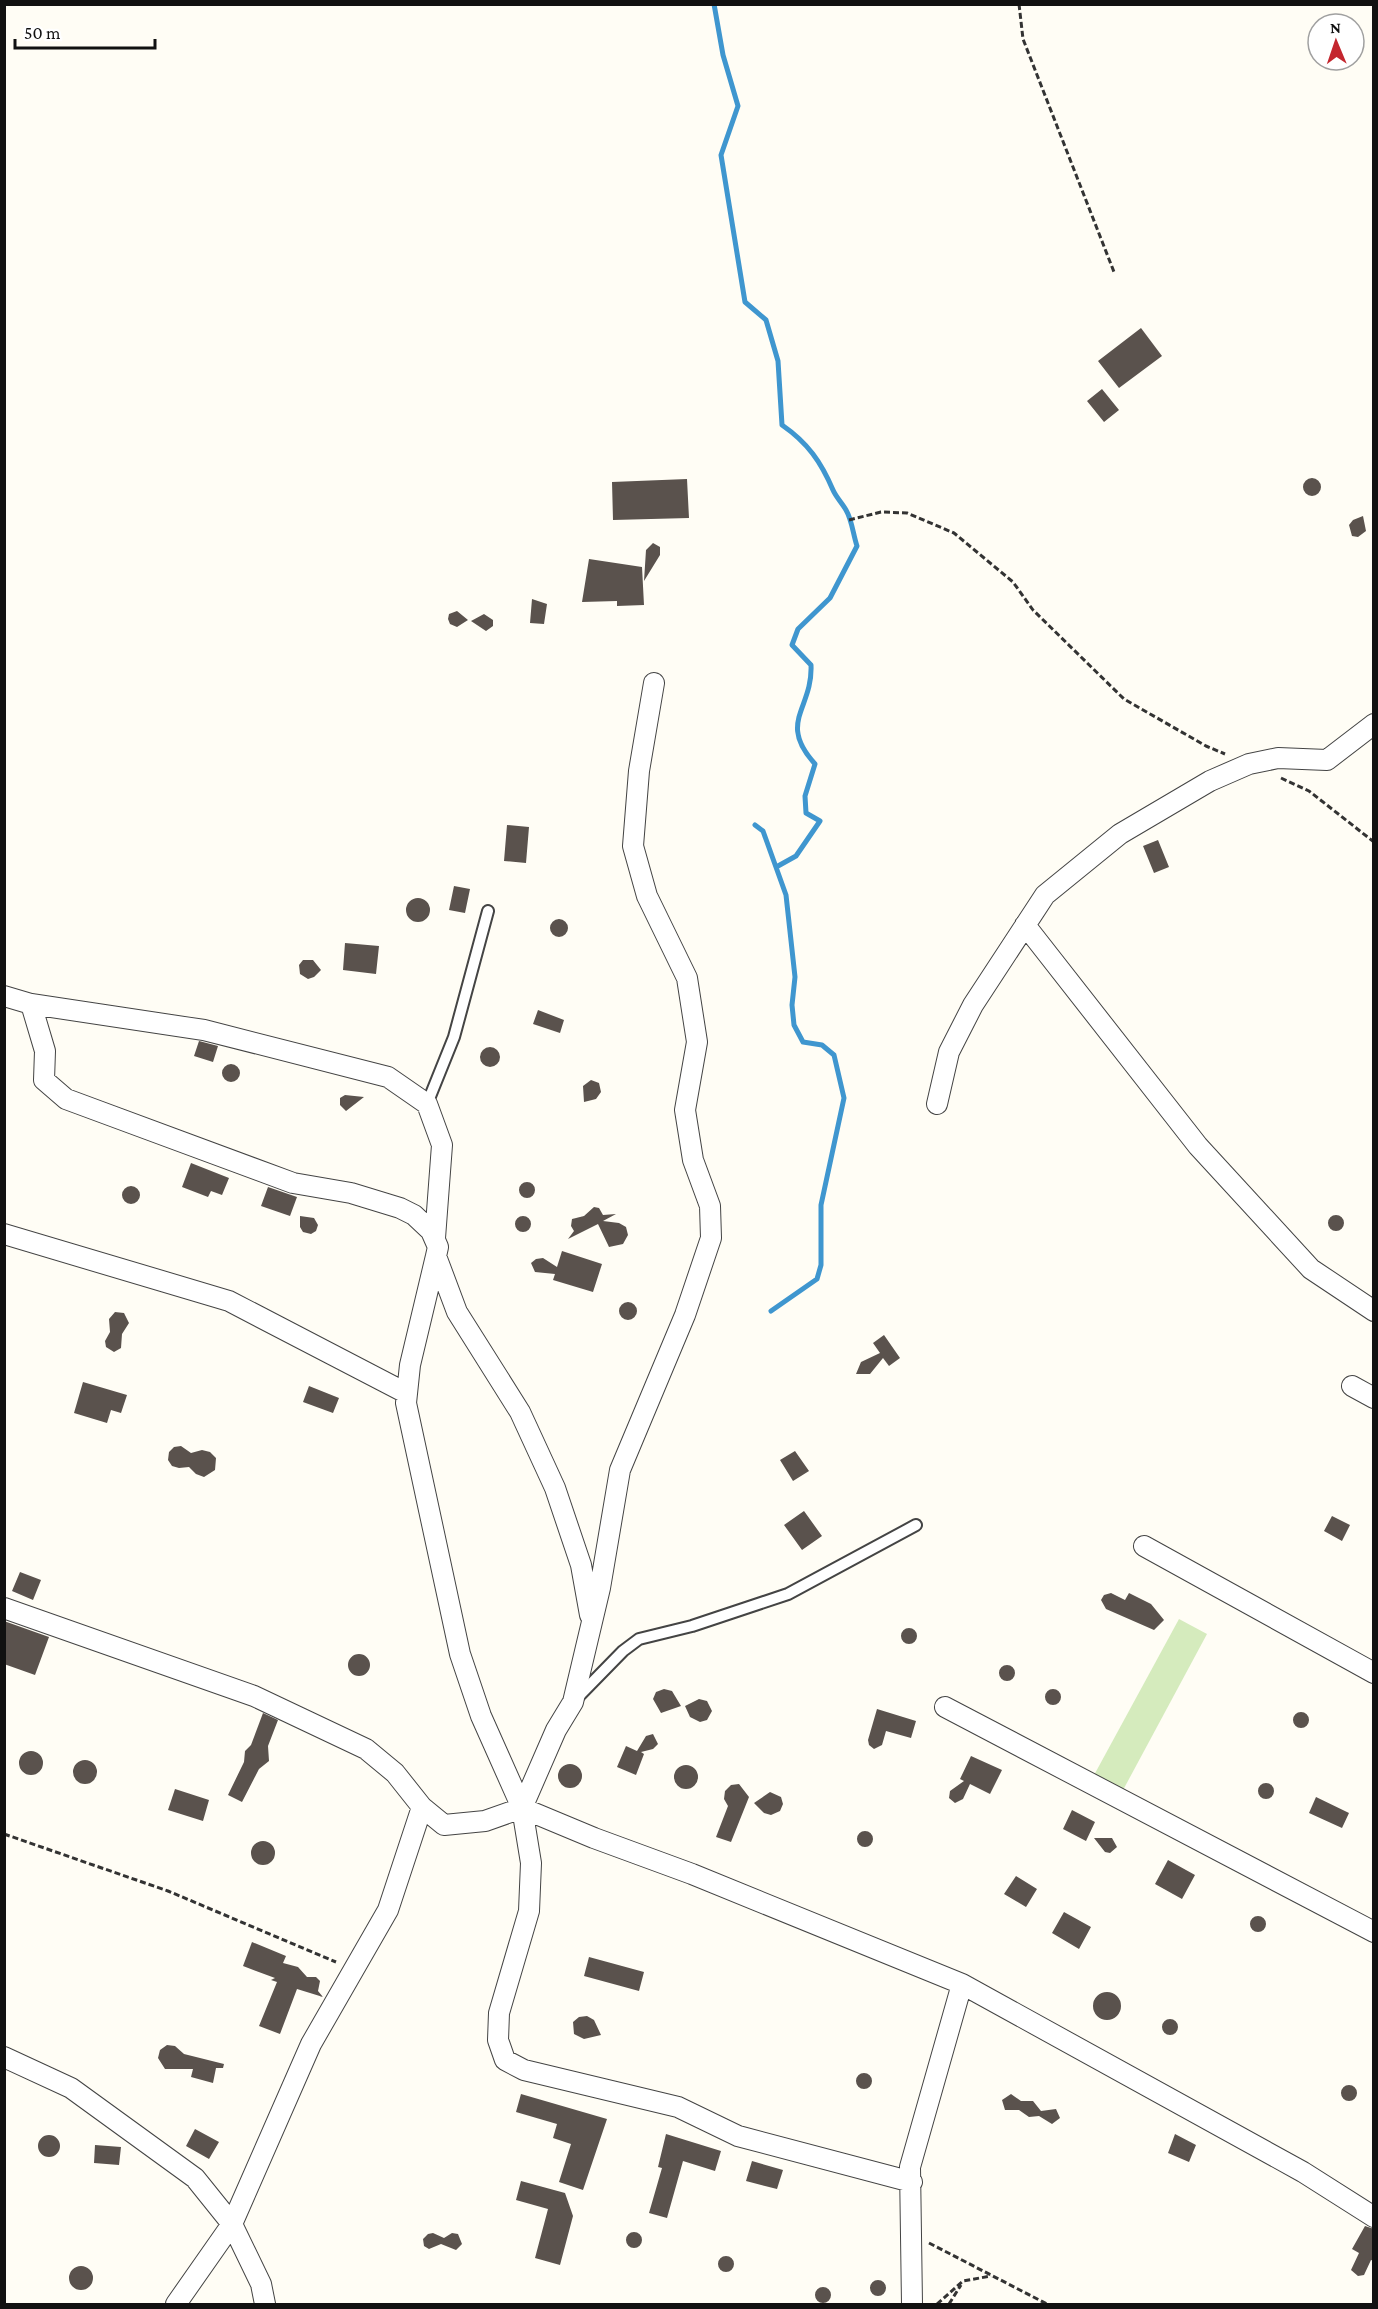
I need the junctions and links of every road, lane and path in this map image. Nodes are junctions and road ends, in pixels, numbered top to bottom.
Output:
1 (1019, 4) edge
2 (1114, 272) dead end
3 (849, 520) dead end
4 (654, 683) dead end
5 (1374, 724) edge
6 (1249, 764) junction
7 (1279, 777) dead end
8 (1374, 843) edge
9 (488, 911) dead end
10 (1025, 925) junction
11 (4, 996) edge
12 (30, 1004) junction
13 (427, 1104) junction
14 (937, 1104) dead end
15 (4, 1234) edge
16 (436, 1247) junction
17 (1374, 1311) edge
18 (1352, 1386) dead end
19 (406, 1393) junction
20 (1374, 1398) edge
21 (916, 1525) dead end
22 (1144, 1546) dead end
23 (4, 1608) edge
24 (592, 1621) junction
25 (1374, 1673) edge
26 (573, 1702) junction
27 (945, 1707) dead end
28 (422, 1808) junction
29 (522, 1808) junction
30 (4, 1834) edge
31 (1374, 1932) edge
32 (354, 1969) junction
33 (962, 1984) junction
34 (4, 2057) edge
35 (912, 2182) junction
36 (1374, 2217) edge
37 (232, 2224) junction
38 (909, 2233) junction
39 (993, 2276) junction
40 (963, 2281) junction
41 (176, 2304) edge
42 (265, 2304) edge
43 (912, 2304) edge
44 (937, 2304) edge
45 (949, 2304) edge
46 (1047, 2304) edge

1 - 2 path
3 - 6 path
4 - 24 street
5 - 6 street
6 - 10 street
7 - 8 path
9 - 13 lane
10 - 14 street
10 - 17 street
11 - 12 street
12 - 13 street
12 - 16 street
13 - 16 street
15 - 19 street
16 - 19 street
16 - 24 street
18 - 20 street
19 - 29 street
21 - 26 lane
22 - 25 street
23 - 28 street
24 - 26 street
26 - 29 street
27 - 31 street
28 - 29 street
28 - 32 street
29 - 33 street
29 - 35 street
30 - 32 path
32 - 37 street
33 - 35 street
33 - 36 street
34 - 37 street
35 - 38 street
37 - 41 street
37 - 42 street
38 - 39 path
38 - 43 street
39 - 40 path
39 - 46 path
40 - 44 path
40 - 45 path

